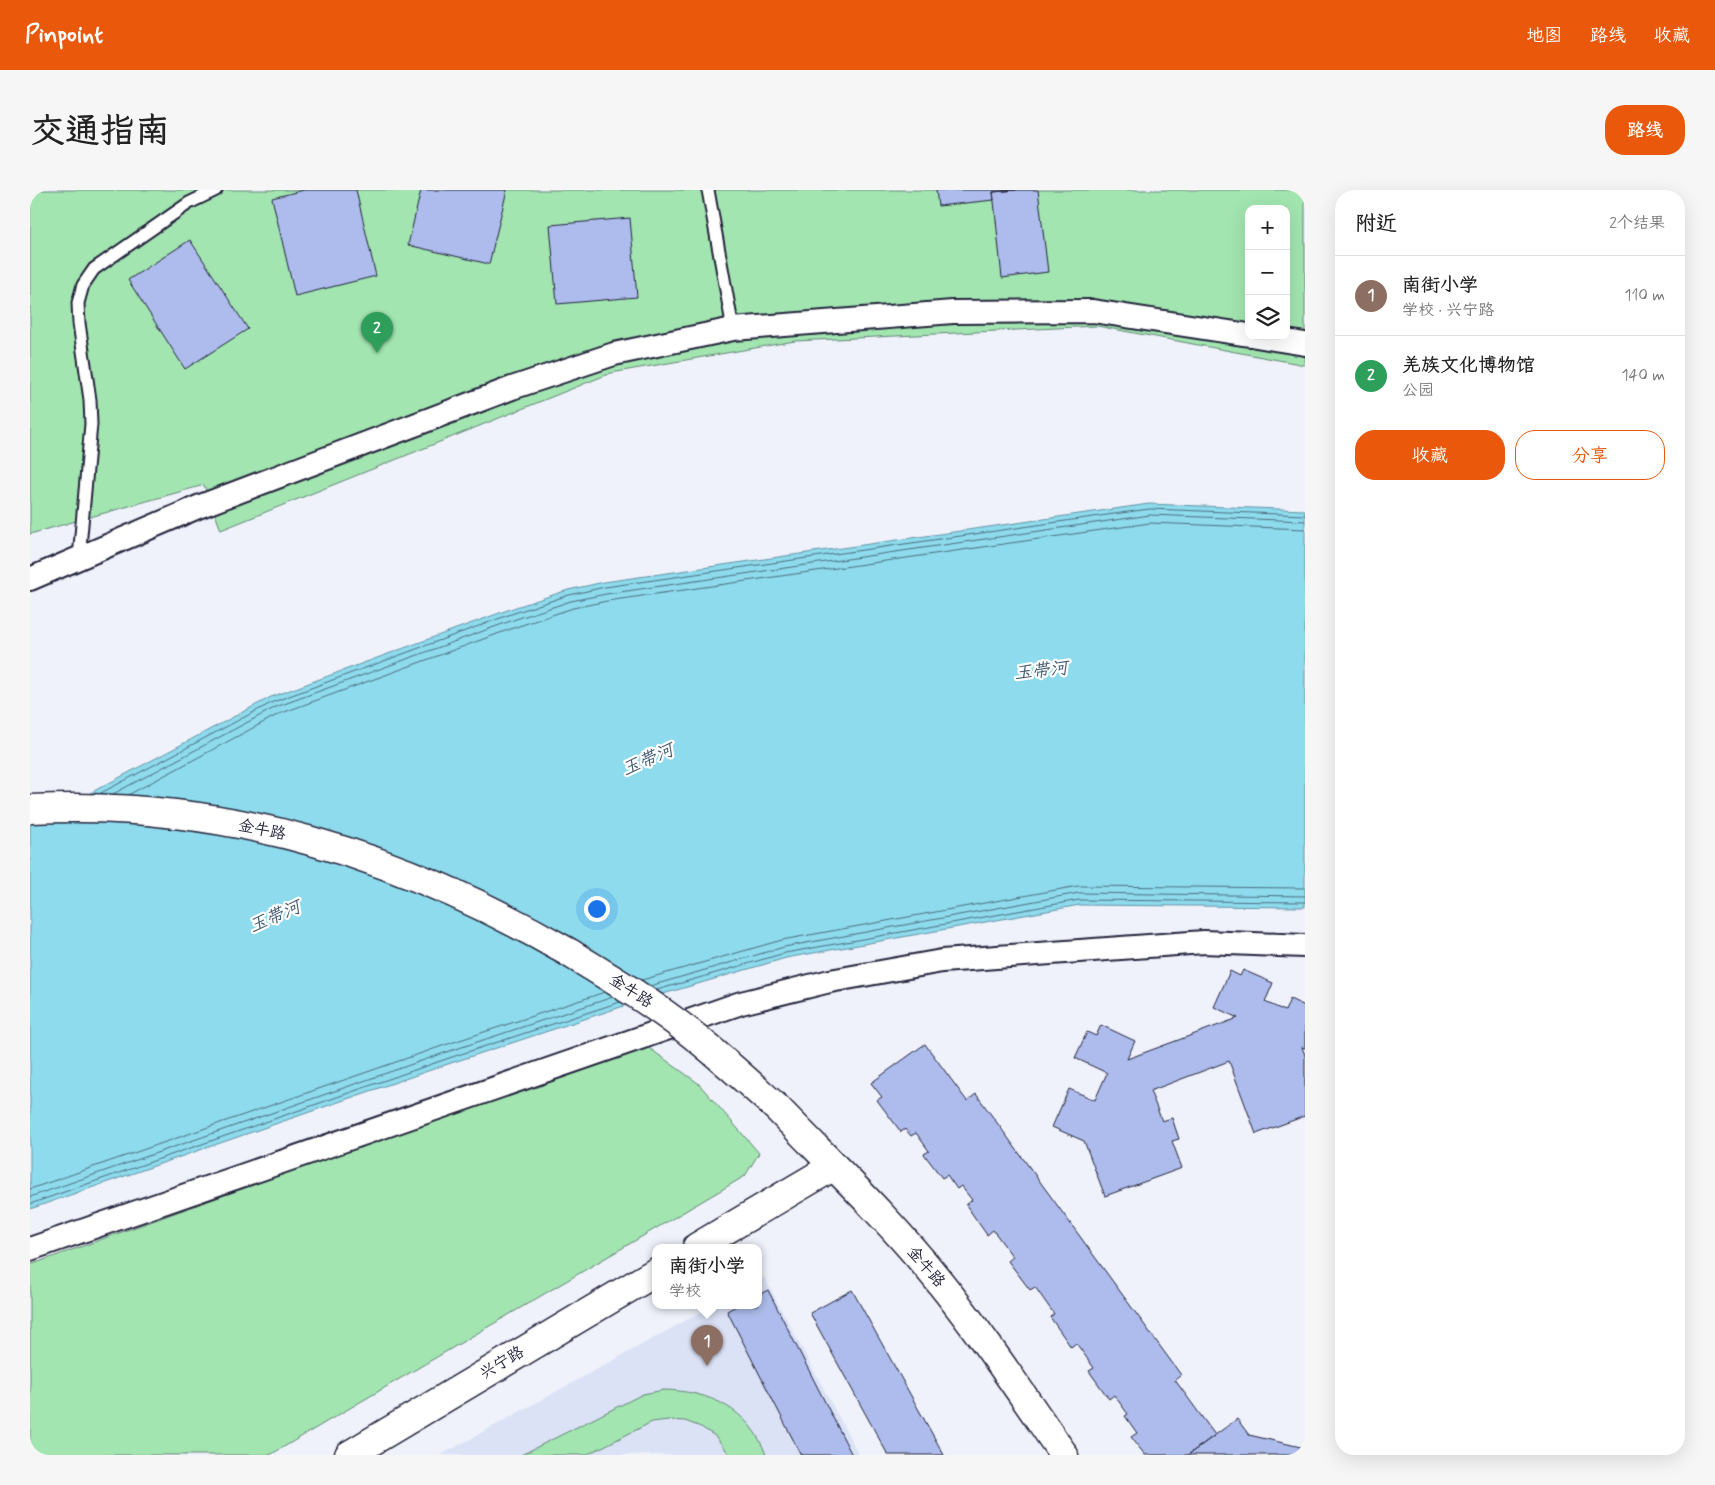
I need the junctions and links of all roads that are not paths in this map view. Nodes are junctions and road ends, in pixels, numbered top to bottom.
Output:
1 (216, 190) edge
2 (708, 190) edge
3 (733, 329) junction
4 (1245, 334) edge
5 (1280, 340) edge
6 (1305, 344) edge
7 (79, 558) junction
8 (30, 578) edge
9 (30, 809) edge
10 (1305, 946) edge
11 (834, 1166) junction
12 (702, 1244) edge
13 (30, 1249) edge
14 (652, 1274) edge
15 (349, 1455) edge
16 (1064, 1455) edge

1 - 7 lane
2 - 3 lane
3 - 4 street
3 - 7 street
5 - 6 street
7 - 8 street
9 - 11 main road, 金牛路, bridge
10 - 13 street
11 - 12 main road
11 - 16 main road, 金牛路
14 - 15 main road, 兴宁路

